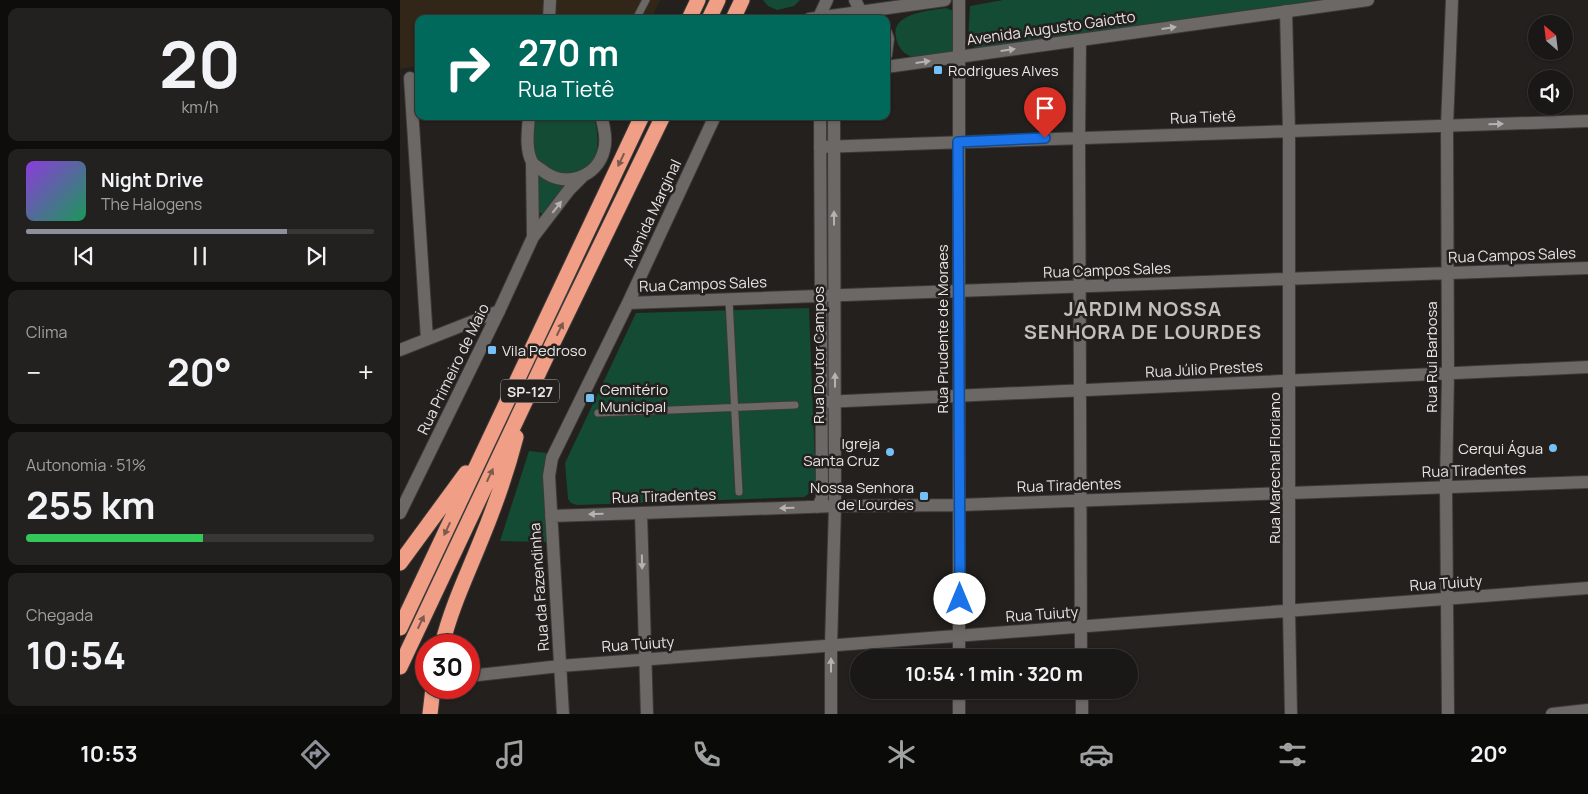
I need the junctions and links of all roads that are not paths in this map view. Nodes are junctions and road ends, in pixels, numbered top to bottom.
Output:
1 (550, 0) edge
2 (646, 0) edge
3 (698, 0) edge
4 (718, 0) edge
5 (742, 0) edge
6 (827, 0) edge
7 (945, 0) edge
8 (959, 0) edge
9 (1368, 0) edge
10 (1452, 0) edge
11 (858, 6) edge
12 (1286, 11) junction
13 (877, 14) edge
14 (549, 15) edge
15 (638, 15) edge
16 (691, 15) edge
17 (711, 15) edge
18 (735, 15) edge
19 (816, 15) edge
20 (825, 15) edge
21 (1080, 40) junction
22 (960, 57) junction
23 (890, 67) edge
24 (409, 78) edge
25 (529, 120) edge
26 (602, 120) edge
27 (640, 120) edge
28 (661, 120) edge
29 (671, 120) edge
30 (714, 120) edge
31 (820, 120) edge
32 (834, 120) edge
33 (1588, 121) edge
34 (1447, 126) junction
35 (1289, 131) junction
36 (1079, 137) junction
37 (958, 142) junction
38 (834, 146) junction
39 (820, 147) junction
40 (532, 163) junction
41 (582, 177) junction
42 (633, 177) junction
43 (533, 237) junction
44 (1588, 268) edge
45 (1447, 274) junction
46 (1289, 279) junction
47 (1080, 287) junction
48 (959, 291) junction
49 (821, 296) junction
50 (834, 296) junction
51 (729, 300) junction
52 (628, 303) junction
53 (500, 311) junction
54 (427, 340) junction
55 (400, 350) edge
56 (1588, 367) edge
57 (1448, 373) junction
58 (1290, 381) junction
59 (1081, 390) junction
60 (958, 396) junction
61 (525, 401) junction
62 (835, 401) junction
63 (821, 402) junction
64 (795, 406) dead end
65 (734, 408) junction
66 (598, 413) dead end
67 (497, 423) junction
68 (552, 458) joint
69 (1588, 482) edge
70 (1446, 488) junction
71 (738, 492) dead end
72 (1290, 493) junction
73 (1080, 501) junction
74 (960, 505) junction
75 (835, 506) junction
76 (818, 507) junction
77 (400, 513) edge
78 (641, 513) junction
79 (551, 516) junction
80 (400, 562) edge
81 (1588, 588) edge
82 (1447, 599) junction
83 (1289, 611) junction
84 (1080, 627) junction
85 (400, 628) edge
86 (445, 634) edge
87 (960, 636) junction
88 (831, 646) junction
89 (960, 649) edge
90 (1081, 649) edge
91 (644, 660) junction
92 (400, 666) edge
93 (560, 666) junction
94 (480, 675) edge
95 (432, 699) edge
96 (959, 699) edge
97 (1082, 699) edge
98 (1588, 710) edge
99 (430, 714) edge
100 (563, 714) edge
101 (647, 714) edge
102 (831, 714) edge
103 (959, 714) edge
104 (1082, 714) edge
105 (1291, 714) edge
106 (1448, 714) edge
107 (1552, 714) edge

1 - 14 street
2 - 15 lane
3 - 16 highway
4 - 17 highway
5 - 18 highway
6 - 19 street
7 - 13 street
8 - 22 street, Rua Prudente de Moraes
9 - 12 street, Avenida Augusto Gaiotto
10 - 34 street, Rua Rui Barbosa
11 - 13 street
11 - 20 street
21 -> 12 street, Avenida Augusto Gaiotto
12 - 35 street, Rua Marechal Floriano
22 -> 21 street, Avenida Augusto Gaiotto
21 - 36 street
23 -> 22 street, Avenida Augusto Gaiotto
22 - 37 street, Rua Prudente de Moraes
24 - 54 street
25 - 40 street, Rua Primeiro de Maio
26 - 41 street, Rua Primeiro de Maio
27 -> 67 highway, SP-127
28 - 42 highway, SP-127
29 - 42 highway
30 - 52 street, Avenida Marginal
31 - 39 street, Rua Doutor Campos
32 - 38 street, Rua Doutor Campos
34 -> 33 street, Rua Tietê
34 - 35 street, Rua Tietê
34 - 45 street, Rua Rui Barbosa
35 - 36 street, Rua Tietê
35 - 46 street, Rua Marechal Floriano
36 - 37 street, Rua Tietê
36 - 47 street
37 - 38 street, Rua Tietê
37 - 48 street, Rua Prudente de Moraes
38 - 39 street, Rua Tietê
50 -> 38 street, Rua Doutor Campos
39 - 49 street, Rua Doutor Campos
40 - 41 street
40 - 43 street, Rua Primeiro de Maio
43 -> 41 street, Rua Primeiro de Maio
61 -> 42 highway, SP-127
43 - 53 street, Rua Primeiro de Maio
44 - 45 street, Rua Campos Sales
45 - 46 street, Rua Campos Sales
45 - 57 street, Rua Rui Barbosa
46 - 47 street, Rua Campos Sales
46 - 58 street, Rua Marechal Floriano
47 - 48 street, Rua Campos Sales
47 - 59 street
48 - 50 street, Rua Campos Sales
48 - 60 street, Rua Prudente de Moraes
49 - 50 street, Rua Campos Sales
49 - 51 street, Rua Campos Sales
49 - 63 street, Rua Doutor Campos
62 -> 50 street, Rua Doutor Campos
51 - 52 street, Rua Campos Sales
51 - 65 lane
52 - 68 street, Avenida Marginal
53 - 54 street
53 - 77 street, Rua Primeiro de Maio
54 - 55 street
56 - 57 street, Rua Júlio Prestes
57 - 58 street, Rua Júlio Prestes
57 - 70 street, Rua Rui Barbosa
58 - 59 street, Rua Júlio Prestes
58 - 72 street, Rua Marechal Floriano
59 - 60 street, Rua Júlio Prestes
59 - 73 street
60 - 62 street, Rua Júlio Prestes
60 - 74 street, Rua Prudente de Moraes
61 - 86 highway
92 -> 61 highway, SP-127
62 - 63 street, Rua Júlio Prestes
62 - 75 street, Rua Doutor Campos
63 - 76 street, Rua Doutor Campos
64 - 65 lane
65 - 66 lane
65 - 71 lane
67 - 80 highway
67 -> 85 highway, SP-127
68 - 79 street, Rua da Fazendinha
69 - 70 street, Rua Tiradentes
70 - 72 street, Rua Tiradentes
70 - 82 street, Rua Rui Barbosa
72 - 73 street, Rua Tiradentes
72 - 83 street, Rua Marechal Floriano
73 - 74 street, Rua Tiradentes
73 - 84 street
74 - 75 street, Rua Tiradentes
74 - 87 street, Rua Prudente de Moraes
75 - 76 street, Rua Tiradentes
75 - 88 street, Rua Doutor Campos
76 -> 78 street, Rua Tiradentes
78 -> 79 street, Rua Tiradentes
78 -> 91 street
79 - 93 street, Rua da Fazendinha
81 - 82 street, Rua Tuiuty
82 - 83 street, Rua Tuiuty
82 - 106 street, Rua Rui Barbosa
83 - 84 street, Rua Tuiuty
83 - 105 street, Rua Marechal Floriano
84 - 87 street, Rua Tuiuty
84 - 90 street
87 - 88 street, Rua Tuiuty
87 - 89 street, Rua Prudente de Moraes
88 - 91 street, Rua Tuiuty
102 -> 88 street, Rua Doutor Campos
91 - 93 street, Rua Tuiuty
91 - 101 street
93 - 94 street, Rua Tuiuty
93 - 100 street, Rua da Fazendinha
95 - 99 highway
96 - 103 street
97 - 104 street
98 - 107 street

